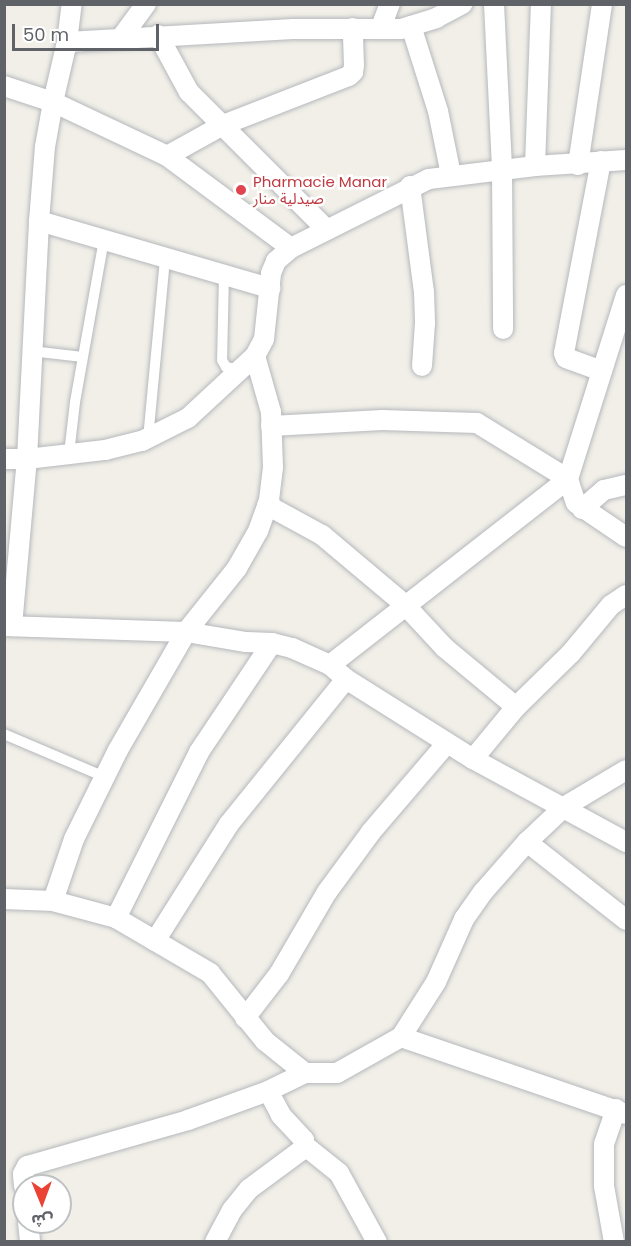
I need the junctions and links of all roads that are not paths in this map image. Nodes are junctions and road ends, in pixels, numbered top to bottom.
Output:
1 (72, 4) edge
2 (147, 4) edge
3 (390, 4) edge
4 (462, 4) edge
5 (494, 4) edge
6 (541, 4) edge
7 (602, 4) edge
8 (439, 11) edge
9 (411, 26) junction
10 (381, 27) junction
11 (353, 28) junction
12 (158, 35) junction
13 (120, 38) junction
14 (68, 42) junction
15 (4, 86) edge
16 (53, 102) junction
17 (223, 125) junction
18 (167, 156) junction
19 (627, 160) edge
20 (601, 161) junction
21 (578, 165) junction
22 (535, 166) junction
23 (502, 170) junction
24 (451, 174) junction
25 (410, 186) junction
26 (39, 221) junction
27 (327, 230) junction
28 (104, 240) junction
29 (291, 248) junction
30 (165, 258) junction
31 (224, 275) junction
32 (270, 288) junction
33 (627, 295) edge
34 (503, 329) dead end
35 (31, 351) junction
36 (255, 356) junction
37 (83, 357) junction
38 (422, 366) dead end
39 (240, 370) junction
40 (602, 371) junction
41 (271, 426) junction
42 (148, 439) junction
43 (69, 454) junction
44 (4, 459) edge
45 (27, 459) junction
46 (568, 479) junction
47 (627, 485) edge
48 (267, 505) junction
49 (582, 509) junction
50 (627, 537) edge
51 (627, 595) edge
52 (405, 605) junction
53 (8, 626) edge
54 (186, 632) junction
55 (272, 643) junction
56 (330, 665) junction
57 (346, 679) junction
58 (516, 707) junction
59 (4, 734) edge
60 (447, 743) junction
61 (473, 759) junction
62 (627, 770) edge
63 (105, 777) junction
64 (564, 807) junction
65 (527, 842) junction
66 (627, 842) edge
67 (4, 899) edge
68 (53, 901) junction
69 (116, 918) junction
70 (627, 920) edge
71 (155, 941) junction
72 (245, 1018) junction
73 (401, 1037) junction
74 (305, 1073) junction
75 (268, 1091) junction
76 (621, 1112) edge
77 (304, 1145) junction
78 (23, 1174) edge
79 (215, 1242) edge
80 (377, 1242) edge
81 (614, 1242) edge

1 - 14 street
2 - 13 street
3 - 10 street
4 - 8 street
5 - 23 street
6 - 22 street
7 - 21 street
8 - 9 street
9 - 10 street
9 - 24 street
10 - 11 street
11 - 12 street
11 - 17 street
12 - 13 street
12 - 17 street
13 - 14 street
14 - 16 street
15 - 16 street
16 - 18 street
16 - 26 street
17 - 18 street
17 - 27 street
18 - 29 street
19 - 20 street
20 - 21 street
20 - 40 street
21 - 22 street
22 - 23 street
23 - 24 street
23 - 34 street
24 - 25 street
25 - 27 street
25 - 38 street
26 - 28 street
26 - 35 street
27 - 29 street
28 - 30 street
28 - 37 lane
29 - 32 street
30 - 31 street
30 - 42 lane
31 - 32 street
31 - 39 lane
32 - 36 street
33 - 40 street
35 - 37 lane
35 - 45 street
36 - 39 street
36 - 41 street
37 - 43 lane
39 - 42 street
40 - 46 street
41 - 46 street
41 - 48 street
42 - 43 street
43 - 45 street
44 - 45 street
45 - 53 street
46 - 49 street
46 - 52 street
47 - 49 street
48 - 52 street
48 - 54 street
49 - 50 street
51 - 58 street
52 - 56 street
52 - 58 street
53 - 54 street
54 - 55 street
54 - 63 street
55 - 56 street
55 - 69 street
56 - 57 street
57 - 60 street
57 - 71 street
58 - 61 street
59 - 63 lane
60 - 61 street
60 - 72 street
61 - 64 street
62 - 64 street
63 - 68 street
64 - 65 street
64 - 66 street
65 - 70 street
65 - 73 street
67 - 68 street
68 - 69 street
69 - 71 street
71 - 72 street
72 - 74 street
73 - 74 street
73 - 76 street
74 - 75 street
75 - 77 street
75 - 78 street
76 - 81 street
77 - 79 street
77 - 80 street

